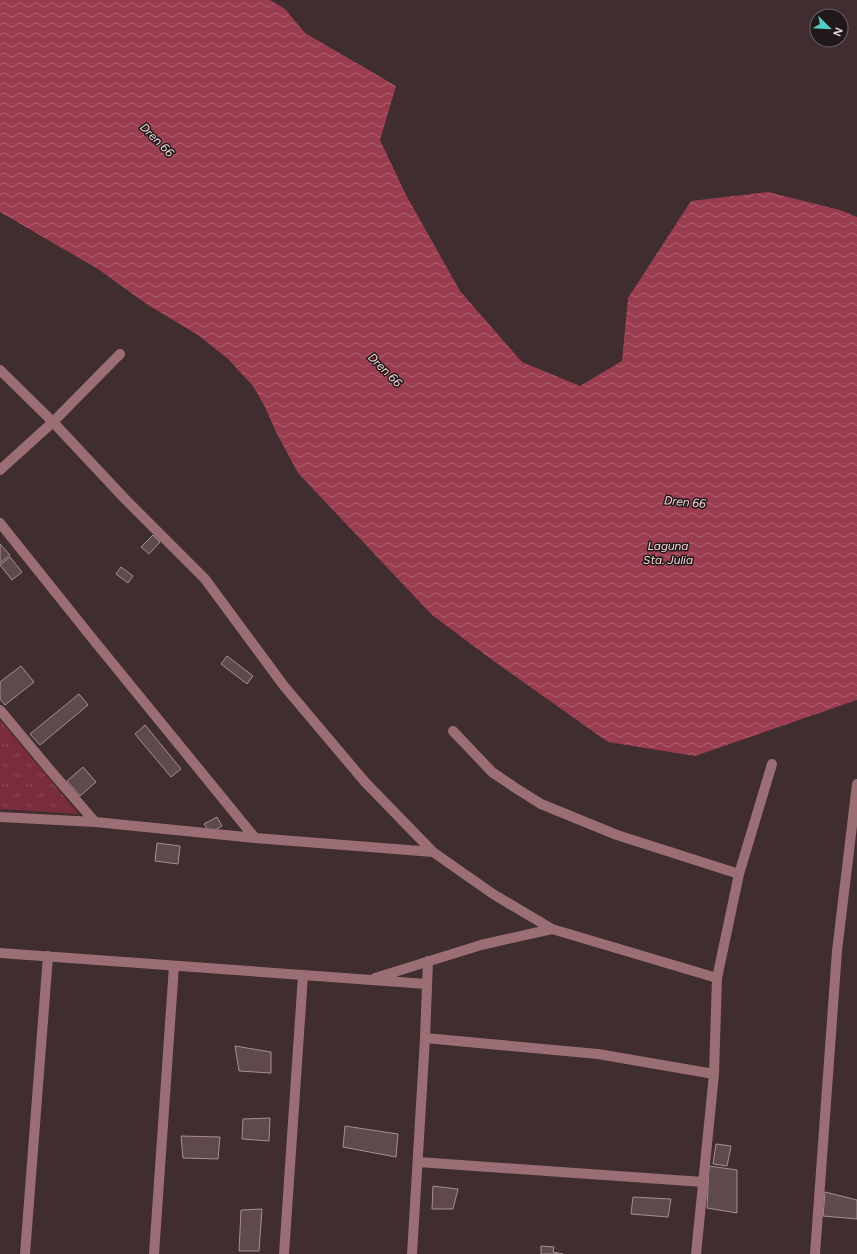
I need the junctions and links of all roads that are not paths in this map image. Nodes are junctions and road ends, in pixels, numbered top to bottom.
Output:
1 (120, 354) dead end
2 (0, 370) edge
3 (53, 422) junction
4 (0, 470) edge
5 (0, 523) edge
6 (0, 710) edge
7 (453, 731) dead end
8 (772, 764) dead end
9 (857, 784) edge
10 (0, 817) edge
11 (95, 822) junction
12 (255, 838) junction
13 (433, 852) junction
14 (739, 874) junction
15 (552, 929) junction
16 (0, 953) edge
17 (48, 956) junction
18 (428, 961) junction
19 (174, 966) junction
20 (303, 975) junction
21 (717, 978) junction
22 (369, 980) junction
23 (427, 984) junction
24 (425, 1038) junction
25 (714, 1074) junction
26 (418, 1162) junction
27 (703, 1182) junction
28 (25, 1254) edge
29 (154, 1254) edge
30 (284, 1254) edge
31 (412, 1254) edge
32 (696, 1254) edge
33 (815, 1254) edge

1 - 3 street
2 - 3 street
3 - 4 street
3 - 13 street
5 - 12 street
6 - 11 street
7 - 14 street
8 - 14 street
9 - 33 street
10 - 11 street
11 - 12 street
12 - 13 street
13 - 15 street
14 - 21 street
15 - 18 street
15 - 21 street
16 - 17 street
17 - 19 street
17 - 28 street
18 - 22 street
18 - 23 street
19 - 20 street
19 - 29 street
20 - 22 street
20 - 30 street
21 - 25 street
22 - 23 street
23 - 24 street
24 - 25 street
24 - 26 street
25 - 27 street
26 - 27 street
26 - 31 street
27 - 32 street

